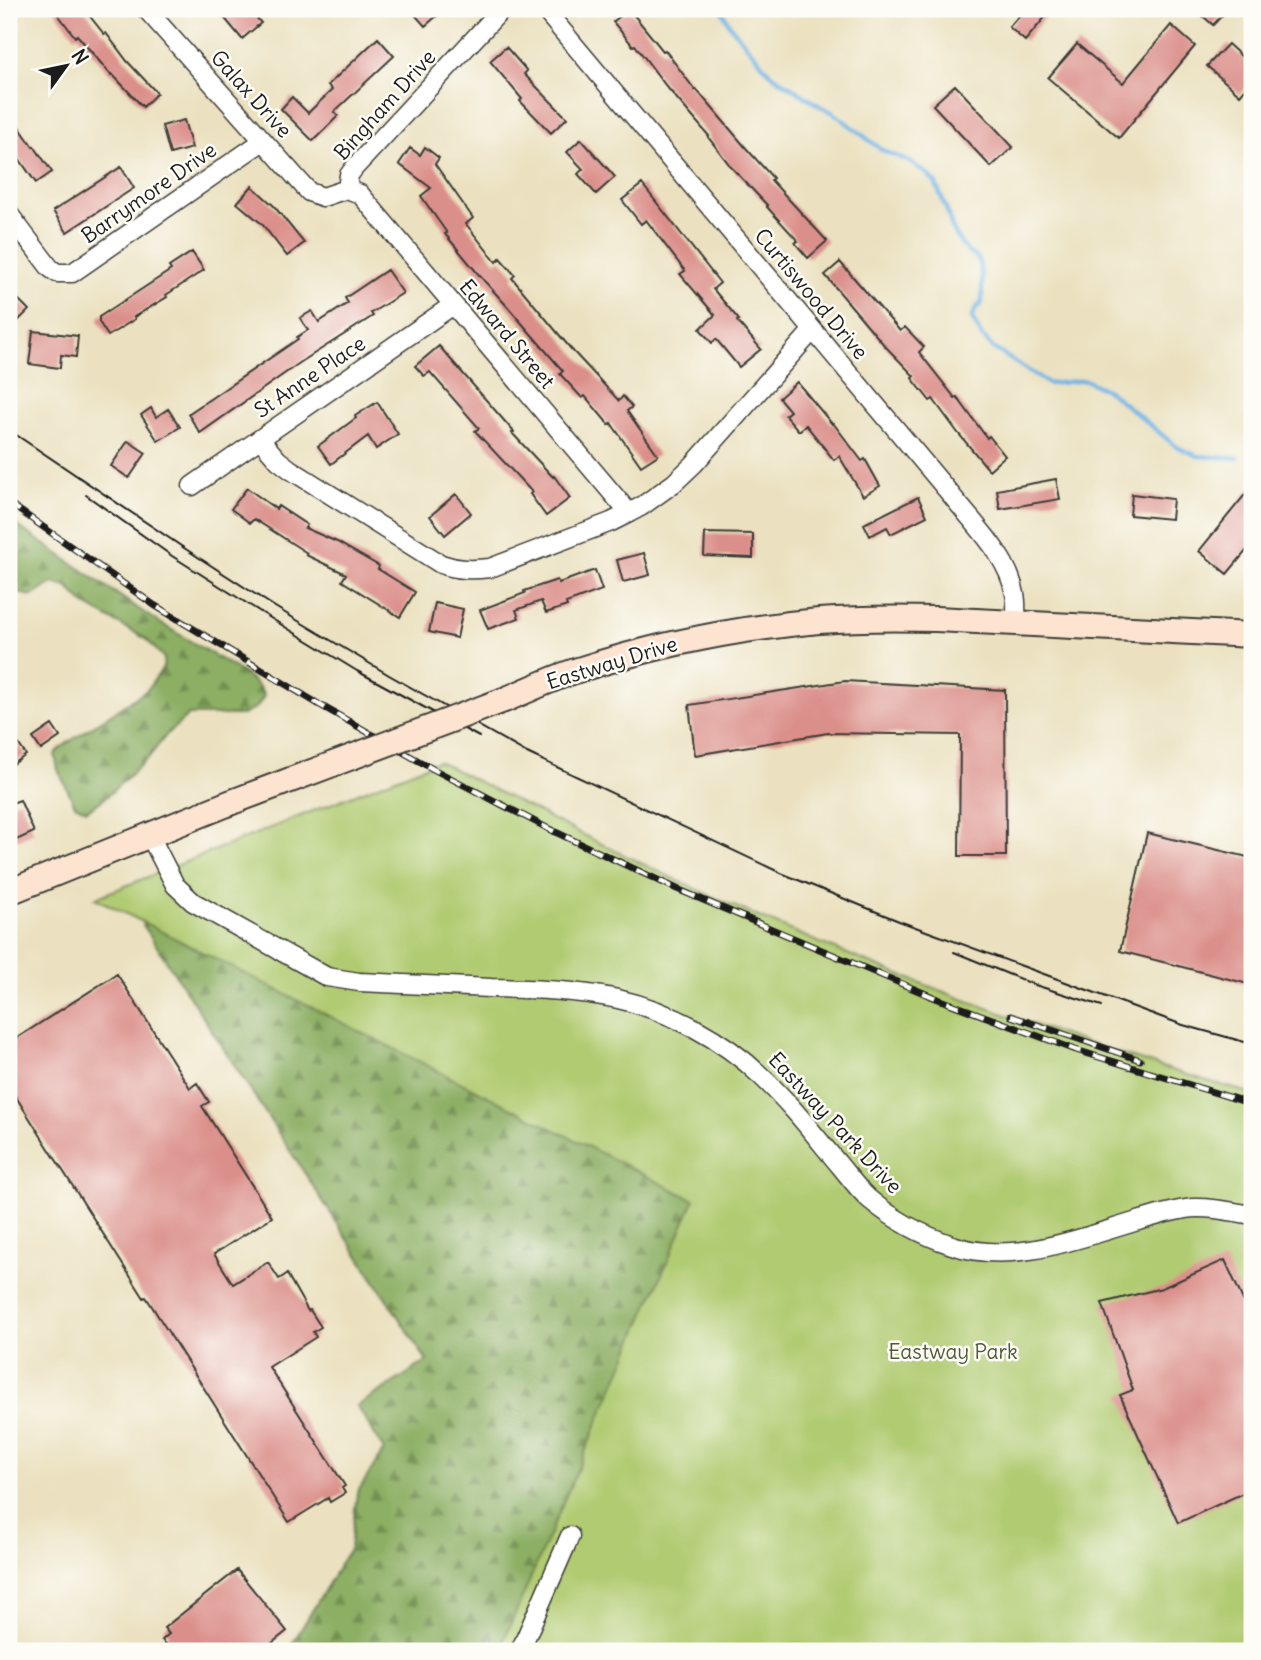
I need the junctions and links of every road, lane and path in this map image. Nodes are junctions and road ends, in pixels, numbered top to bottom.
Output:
1 (146, 9) edge
2 (502, 9) edge
3 (544, 9) edge
4 (263, 141) junction
5 (295, 177) joint
6 (347, 188) junction
7 (9, 214) edge
8 (453, 305) junction
9 (813, 330) junction
10 (260, 439) junction
11 (192, 486) dead end
12 (629, 513) junction
13 (1016, 622) junction
14 (1252, 635) edge
15 (150, 836) junction
16 (10, 889) edge
17 (1252, 1215) edge
18 (570, 1536) dead end
19 (520, 1651) edge

1 - 4 street, Galax Drive
2 - 6 street, Bingham Drive
3 - 9 street, Curtiswood Drive
4 - 5 street, Galax Drive
4 - 7 street, Barrymore Drive
5 - 6 street, Bingham Drive
6 - 8 street, Edward Street
8 - 10 street, St Anne Place
8 - 12 street, Edward Street
9 - 12 street
9 - 13 street, Curtiswood Drive
10 - 11 street, St Anne Place
10 - 12 street
13 - 14 main road, Eastway Drive
13 - 15 main road, Eastway Drive, bridge
15 - 16 main road, Eastway Drive
15 - 17 street, Eastway Park Drive
18 - 19 street

